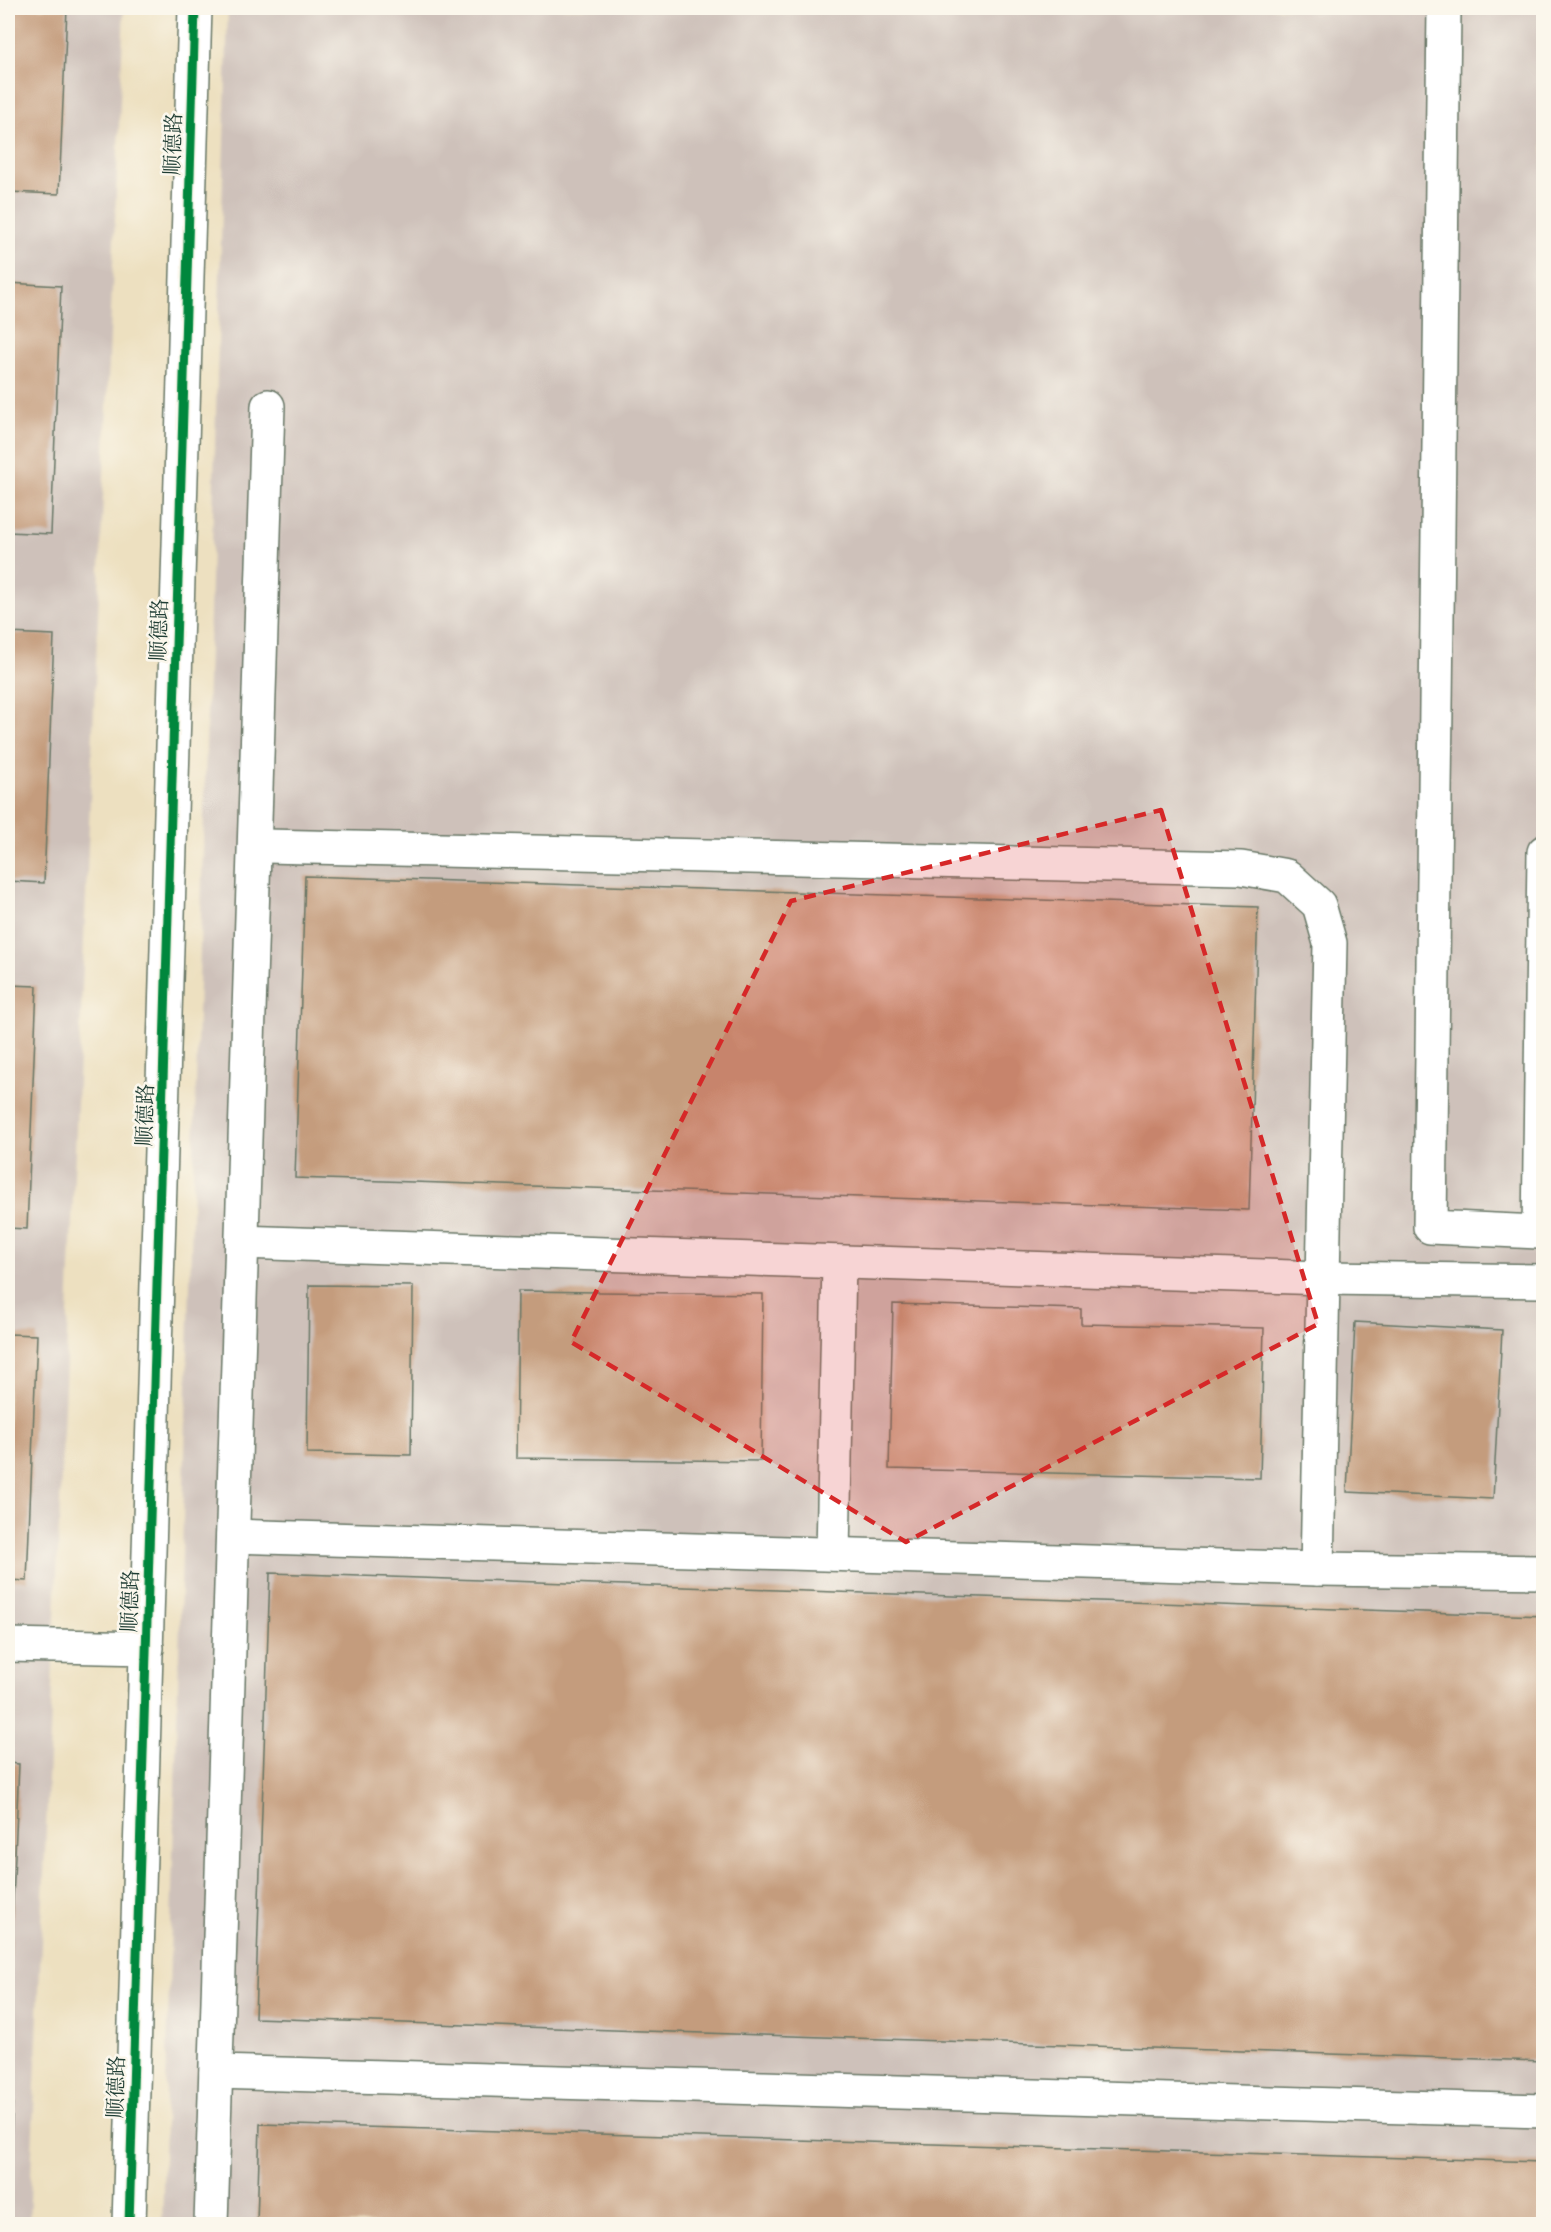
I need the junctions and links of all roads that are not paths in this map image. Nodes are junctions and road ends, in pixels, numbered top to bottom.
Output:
1 (195, 8) edge
2 (1444, 8) edge
3 (268, 406) dead end
4 (265, 846) dead end
5 (1544, 852) edge
6 (1541, 1232) edge
7 (242, 1242) junction
8 (839, 1262) junction
9 (1323, 1278) junction
10 (1544, 1281) edge
11 (233, 1536) junction
12 (833, 1554) junction
13 (1317, 1569) junction
14 (1544, 1572) edge
15 (8, 1645) edge
16 (147, 1648) junction
17 (216, 2072) junction
18 (1544, 2111) edge
19 (129, 2224) edge
20 (211, 2224) edge

1 - 16 street, 顺德路
2 - 6 street
3 - 7 street
4 - 9 street
5 - 6 street
7 - 8 street
7 - 11 street
8 - 9 street
8 - 12 street
9 - 10 street
9 - 13 street
11 - 12 street
11 - 17 street
12 - 13 street
13 - 14 street
15 - 16 street
16 - 19 street, 顺德路
17 - 18 street
17 - 20 street

